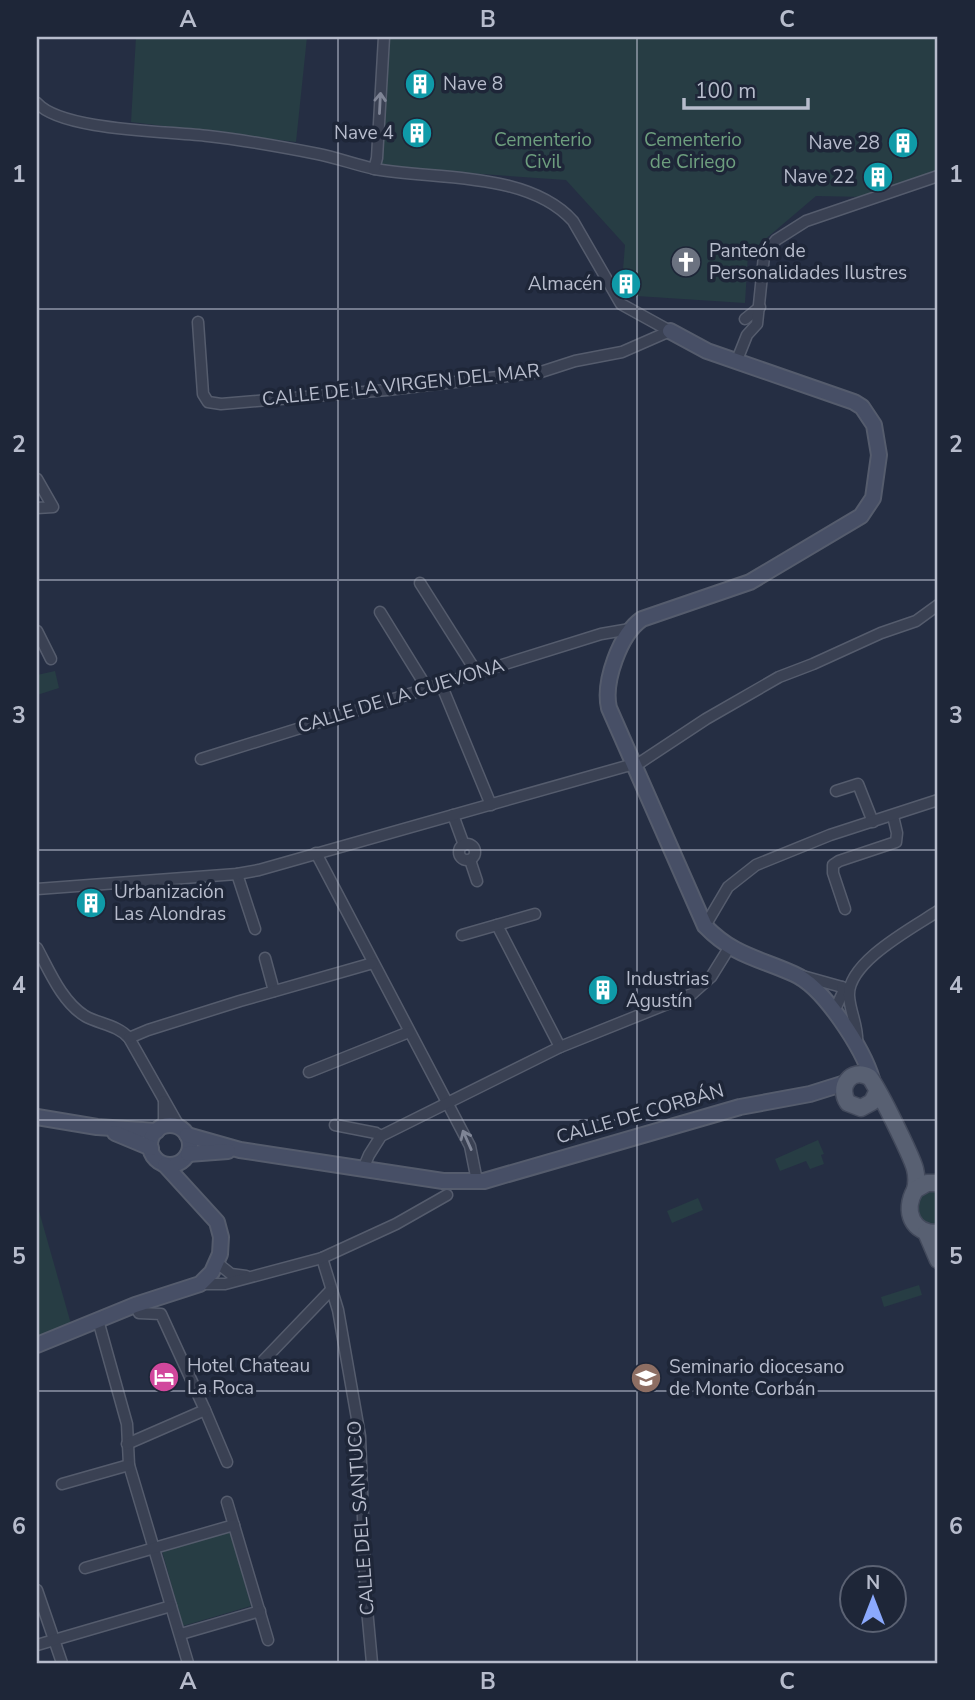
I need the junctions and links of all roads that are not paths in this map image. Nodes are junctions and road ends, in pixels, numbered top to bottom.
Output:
1 (384, 37) edge
2 (37, 103) edge
3 (374, 169) junction
4 (938, 176) edge
5 (760, 307) junction
6 (745, 318) dead end
7 (198, 322) dead end
8 (670, 331) junction
9 (737, 360) junction
10 (37, 479) edge
11 (37, 508) edge
12 (420, 583) dead end
13 (938, 605) edge
14 (380, 612) dead end
15 (631, 629) junction
16 (37, 631) edge
17 (601, 634) junction
18 (621, 647) junction
19 (51, 659) dead end
20 (477, 673) junction
21 (441, 684) junction
22 (427, 688) junction
23 (201, 759) dead end
24 (634, 764) junction
25 (836, 791) dead end
26 (938, 800) edge
27 (491, 805) junction
28 (453, 815) junction
29 (893, 816) junction
30 (873, 822) junction
31 (316, 853) junction
32 (237, 874) junction
33 (477, 881) dead end
34 (37, 889) edge
35 (845, 909) dead end
36 (938, 911) edge
37 (535, 914) dead end
38 (497, 925) junction
39 (705, 926) junction
40 (255, 929) dead end
41 (462, 935) dead end
42 (37, 948) edge
43 (729, 948) junction
44 (265, 958) dead end
45 (373, 963) junction
46 (795, 974) junction
47 (855, 976) junction
48 (842, 986) junction
49 (274, 991) junction
50 (821, 995) junction
51 (834, 1012) junction
52 (409, 1032) junction
53 (129, 1038) junction
54 (561, 1047) junction
55 (858, 1048) junction
56 (309, 1072) dead end
57 (849, 1079) junction
58 (875, 1085) junction
59 (810, 1094) junction
60 (845, 1100) junction
61 (164, 1101) junction
62 (447, 1102) junction
63 (867, 1106) junction
64 (37, 1117) edge
65 (890, 1117) junction
66 (335, 1125) dead end
67 (97, 1127) junction
68 (161, 1129) junction
69 (184, 1131) junction
70 (382, 1136) junction
71 (907, 1145) junction
72 (151, 1148) junction
73 (240, 1150) junction
74 (185, 1158) junction
75 (165, 1165) junction
76 (363, 1169) junction
77 (480, 1181) junction
78 (937, 1182) edge
79 (185, 1186) junction
80 (915, 1190) junction
81 (447, 1195) dead end
82 (932, 1232) edge
83 (322, 1258) junction
84 (938, 1260) edge
85 (210, 1276) junction
86 (250, 1277) junction
87 (331, 1290) junction
88 (135, 1305) junction
89 (98, 1320) junction
90 (37, 1345) edge
91 (261, 1363) dead end
92 (205, 1410) junction
93 (127, 1444) junction
94 (227, 1462) dead end
95 (129, 1465) junction
96 (62, 1484) dead end
97 (227, 1502) dead end
98 (234, 1525) junction
99 (154, 1548) junction
100 (85, 1568) dead end
101 (37, 1590) edge
102 (171, 1606) junction
103 (260, 1611) junction
104 (181, 1634) junction
105 (54, 1639) junction
106 (268, 1640) dead end
107 (37, 1645) edge
108 (62, 1663) edge
109 (188, 1663) edge
110 (372, 1663) edge

3 -> 1 street
2 - 3 street
3 - 8 street
4 - 5 street
5 - 6 street
5 - 9 street
7 - 8 street, CALLE DE LA VIRGEN DEL MAR
8 - 9 main road
9 - 15 main road
10 - 11 street
12 - 20 street
13 - 24 street
14 - 22 street
15 - 17 street, CALLE DE LA CUEVONA
15 - 18 main road
16 - 19 street
17 - 18 street
17 - 20 street, CALLE DE LA CUEVONA
18 - 24 main road
20 - 21 street, CALLE DE LA CUEVONA
21 - 22 street, CALLE DE LA CUEVONA
21 - 27 street
22 - 23 street, CALLE DE LA CUEVONA
24 - 27 street
24 - 39 main road
25 - 30 street
26 - 29 street
27 - 28 street
28 - 31 street
28 - 33 street
29 - 30 street
29 - 35 street
30 - 39 street
31 - 32 street
31 - 45 street
32 - 34 street
32 - 40 street
36 - 47 street
37 - 38 street
38 - 41 street
38 - 54 street
39 - 43 main road
42 - 53 street
43 - 46 main road
43 - 54 street
44 - 49 street
45 - 49 street
45 - 52 street
46 - 48 street
46 - 50 main road
47 - 48 street
47 - 55 street
48 - 50 street
48 - 51 street
49 - 53 street
50 - 51 main road
51 - 55 main road
52 - 56 street
52 - 62 street
53 - 61 street
54 - 62 street
55 - 57 main road
55 - 58 main road
57 - 58 main road
57 - 59 main road, CALLE DE CORBÁN
57 - 60 main road
58 - 63 main road
58 - 65 main road
59 - 60 main road, CALLE DE CORBÁN
59 - 77 main road, CALLE DE CORBÁN
60 - 63 main road
61 - 68 street
61 - 69 street
62 - 70 street
77 -> 62 street
63 - 65 main road
64 - 67 main road
65 - 71 main road
66 - 70 street
67 - 68 main road
67 - 72 main road
68 - 69 main road
68 - 72 main road
69 - 73 main road
69 - 74 main road
70 - 76 street
71 - 78 main road
71 - 80 main road
72 - 75 main road
73 - 74 main road
73 - 76 main road, CALLE DE CORBÁN
74 - 75 main road
74 - 79 main road
75 - 79 main road
76 - 77 main road, CALLE DE CORBÁN
78 - 80 main road
79 - 85 main road
80 - 82 main road
81 - 83 street
82 - 84 main road
83 - 86 street
83 - 87 street, CALLE DEL SANTUCO
85 - 86 street
85 - 86 street
85 - 88 main road
87 - 91 street
87 - 110 street, CALLE DEL SANTUCO
88 - 89 main road
88 - 92 street
89 - 90 main road
89 - 93 street
92 - 93 street
92 - 94 street
93 - 95 street
95 - 96 street
95 - 99 street
97 - 98 street
98 - 99 street
98 - 103 street
99 - 100 street
99 - 102 street
101 - 105 street
102 - 104 street
102 - 105 street
103 - 104 street
103 - 106 street
104 - 109 street
105 - 107 street
105 - 108 street

